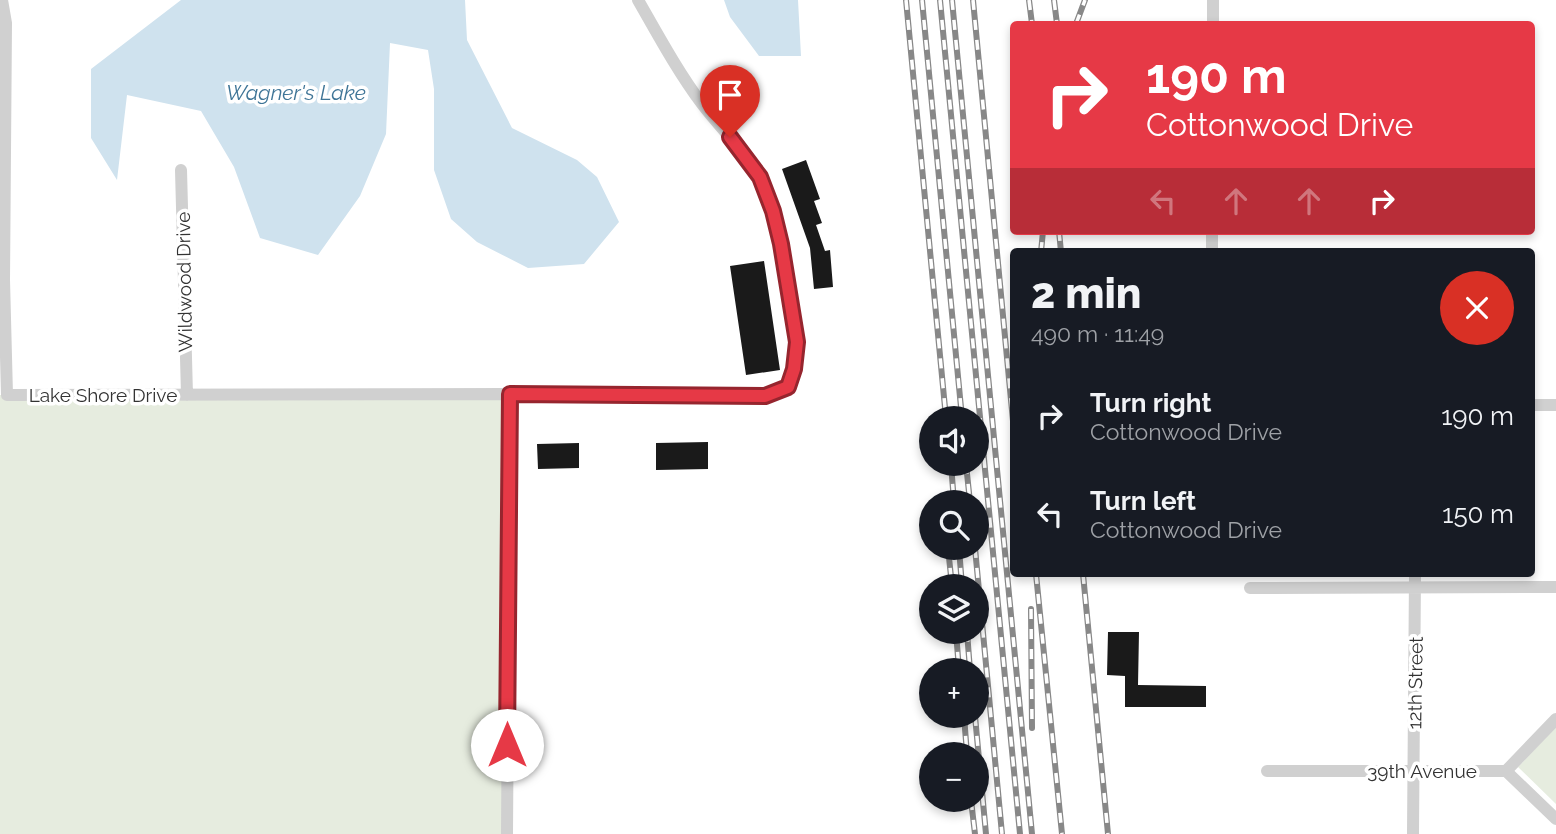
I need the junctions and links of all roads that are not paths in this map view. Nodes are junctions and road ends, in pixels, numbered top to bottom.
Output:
1 (2, 0) edge
2 (638, 0) edge
3 (1213, 0) edge
4 (1213, 21) edge
5 (181, 170) dead end
6 (510, 394) junction
7 (4, 395) edge
8 (187, 395) junction
9 (1535, 405) edge
10 (1556, 405) edge
11 (1415, 580) edge
12 (1556, 587) edge
13 (1250, 588) dead end
14 (1556, 719) edge
15 (1267, 771) dead end
16 (1414, 771) junction
17 (1506, 771) junction
18 (1556, 819) edge
19 (507, 834) edge
20 (1413, 834) edge

1 - 7 street, Lake Shore Drive
2 - 6 street, Lake Shore Drive
3 - 4 street
5 - 8 street, Wildwood Drive
6 - 8 street, Lake Shore Drive
6 - 19 street
7 - 8 street, Lake Shore Drive
9 - 10 street
11 - 12 street
11 - 13 street
11 - 16 street, 12th Street
14 - 17 street
15 - 16 street, 39th Avenue
16 - 17 street, 39th Avenue
16 - 20 street, 12th Street
17 - 18 street, 39th Avenue

